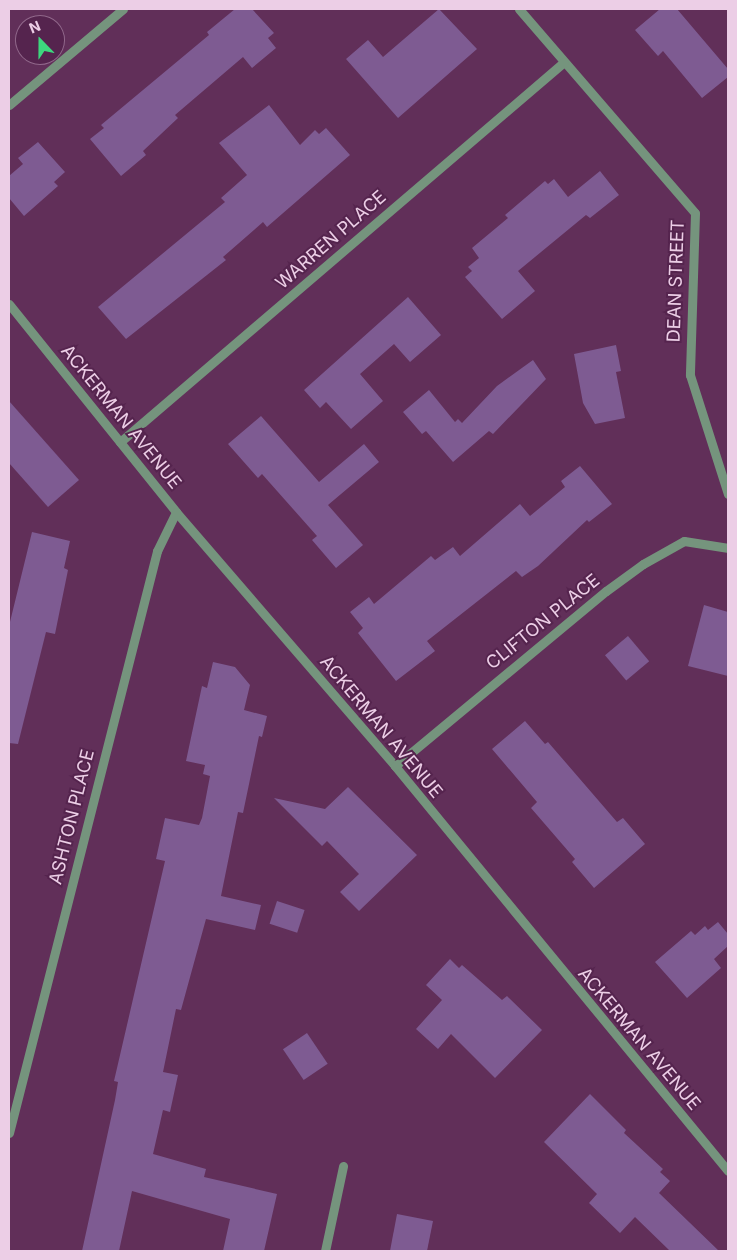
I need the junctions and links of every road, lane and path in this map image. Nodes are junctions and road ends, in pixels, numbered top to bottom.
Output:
1 (123, 9) edge
2 (519, 9) edge
3 (564, 62) junction
4 (9, 105) edge
5 (9, 304) edge
6 (120, 442) junction
7 (728, 494) edge
8 (176, 512) junction
9 (728, 548) edge
10 (395, 766) junction
11 (9, 1133) edge
12 (342, 1166) dead end
13 (728, 1171) edge
14 (324, 1251) edge

1 - 4 street
2 - 3 street, DEAN STREET
3 - 6 street, WARREN PLACE
3 - 7 street, DEAN STREET
5 - 6 street, ACKERMAN AVENUE
6 - 8 street, ACKERMAN AVENUE
8 - 10 street, ACKERMAN AVENUE
8 - 11 street, ASHTON PLACE
9 - 10 street, CLIFTON PLACE
10 - 13 street, ACKERMAN AVENUE
12 - 14 street

